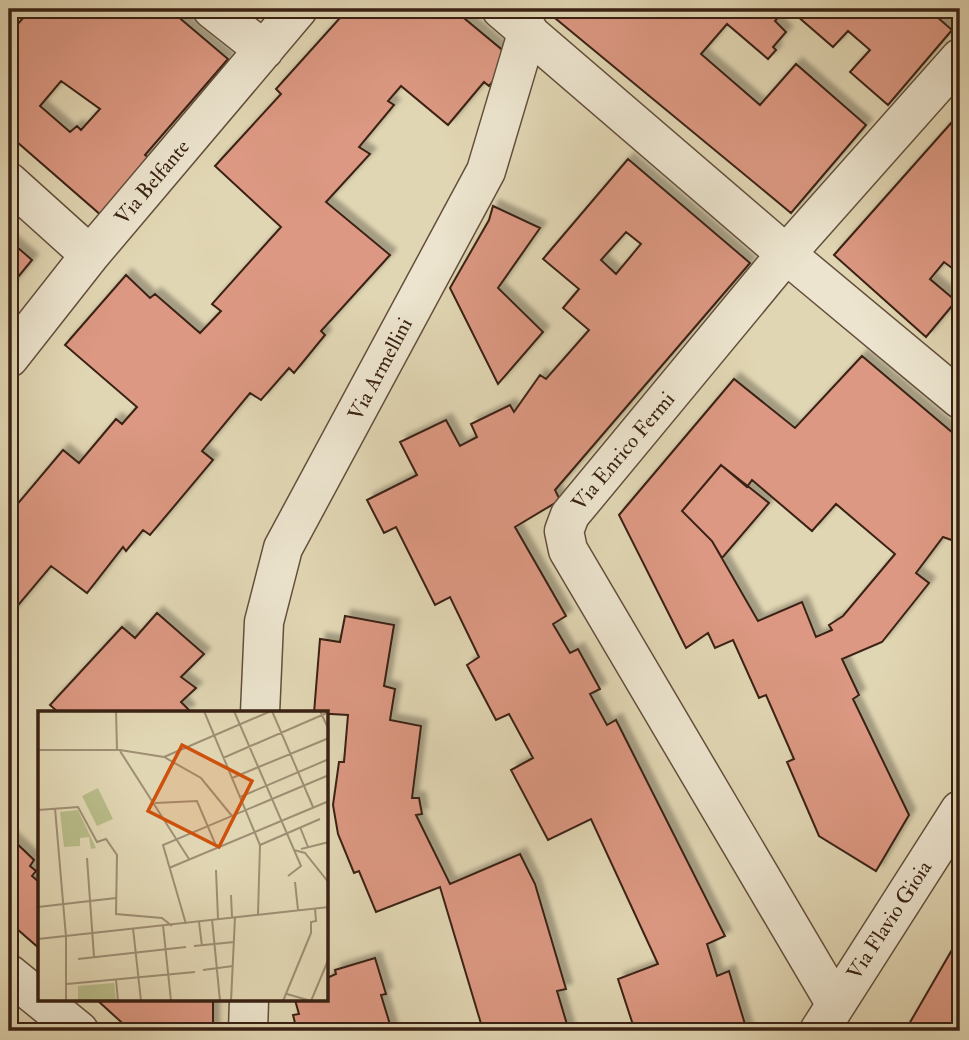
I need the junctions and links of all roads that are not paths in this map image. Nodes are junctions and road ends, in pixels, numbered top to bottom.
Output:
1 (212, 9) edge
2 (298, 9) edge
3 (514, 20) edge
4 (264, 50) junction
5 (960, 58) edge
6 (9, 182) edge
7 (786, 254) junction
8 (90, 255) junction
9 (9, 358) edge
10 (960, 399) edge
11 (260, 711) edge
12 (960, 810) edge
13 (9, 974) edge
14 (38, 998) edge
15 (43, 1002) edge
16 (249, 1002) edge
17 (827, 1017) edge
18 (79, 1031) edge
19 (248, 1031) edge

1 - 4 street
2 - 4 street, Via Belfante
3 - 7 street
3 - 11 street, Via Armellini
4 - 8 street, Via Belfante
5 - 7 street, Via Enrico Fermi
6 - 8 street
7 - 10 street
7 - 17 street, Via Enrico Fermi
8 - 9 street, Via Belfante
12 - 17 street, Via Flavio Gioia
13 - 14 street
15 - 18 street
16 - 19 street

